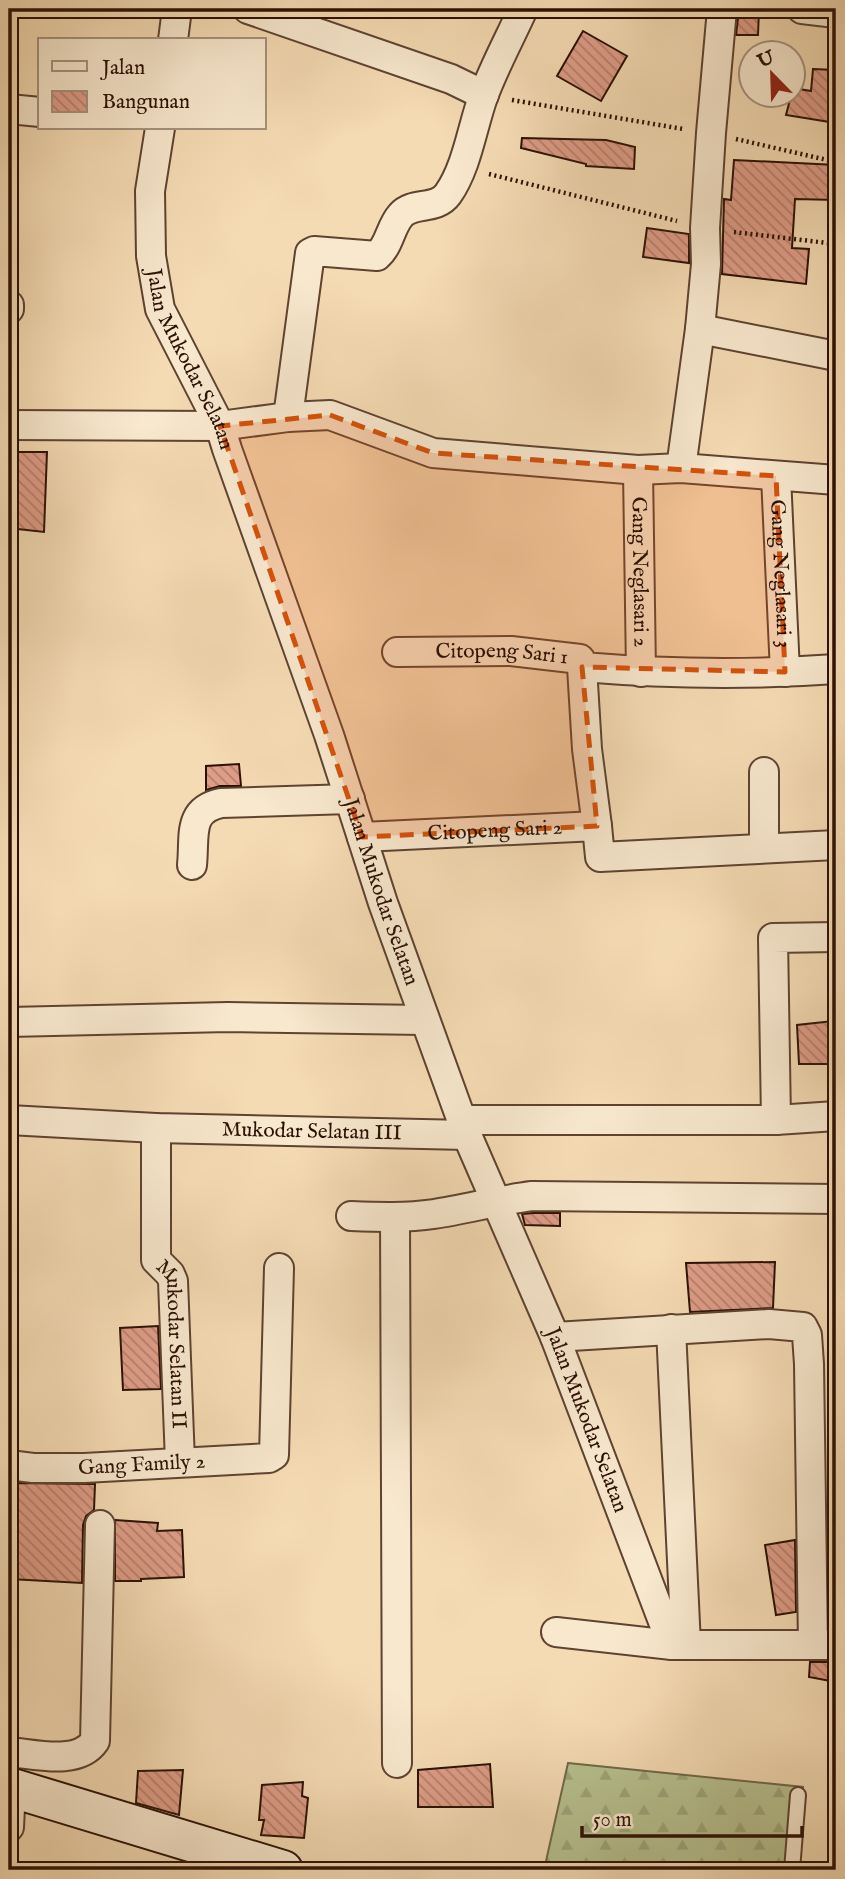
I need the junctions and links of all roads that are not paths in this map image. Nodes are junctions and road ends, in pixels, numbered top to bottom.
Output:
1 (177, 9) edge
2 (248, 9) edge
3 (523, 9) edge
4 (722, 9) edge
5 (802, 9) edge
6 (836, 13) edge
7 (173, 38) edge
8 (484, 95) junction
9 (9, 109) edge
10 (38, 111) edge
11 (160, 130) edge
12 (700, 329) junction
13 (836, 356) edge
14 (288, 418) junction
15 (9, 425) edge
16 (220, 426) junction
17 (681, 468) junction
18 (638, 470) junction
19 (776, 476) junction
20 (836, 480) edge
21 (397, 652) dead end
22 (582, 667) junction
23 (836, 668) edge
24 (641, 672) junction
25 (785, 672) junction
26 (764, 772) dead end
27 (350, 799) junction
28 (597, 826) junction
29 (362, 837) junction
30 (836, 845) edge
31 (764, 848) junction
32 (192, 865) dead end
33 (836, 937) edge
34 (424, 1020) junction
35 (9, 1022) edge
36 (836, 1116) edge
37 (9, 1120) edge
38 (776, 1120) junction
39 (156, 1128) junction
40 (465, 1128) junction
41 (836, 1199) edge
42 (495, 1201) junction
43 (351, 1216) dead end
44 (395, 1218) junction
45 (279, 1268) dead end
46 (671, 1329) junction
47 (555, 1337) junction
48 (180, 1462) junction
49 (9, 1465) edge
50 (100, 1525) dead end
51 (556, 1632) dead end
52 (679, 1645) junction
53 (825, 1645) edge
54 (397, 1763) dead end
55 (10, 1776) edge
56 (798, 1795) dead end
57 (9, 1828) edge
58 (283, 1870) edge
59 (792, 1870) edge

1 - 7 street
2 - 8 street
3 - 8 street
4 - 12 street
5 - 6 street
8 - 14 street
9 - 10 street
11 - 16 street, Jalan Mukodar Selatan
12 - 13 street
12 - 17 street
14 - 16 street
14 - 18 street
15 - 16 street
16 - 27 street, Jalan Mukodar Selatan
17 - 18 street
17 - 19 street
18 - 24 street, Gang Neglasari 2
19 - 20 street
19 - 25 street, Gang Neglasari 3
21 - 22 street, Citopeng Sari 1
22 - 24 street, Citopeng Sari 1
22 - 28 street
23 - 25 street, Citopeng Sari 1
24 - 25 street, Citopeng Sari 1
26 - 31 street
27 - 29 street, Jalan Mukodar Selatan
27 - 32 street
28 - 29 street, Citopeng Sari 2
28 - 31 street
29 - 34 street, Jalan Mukodar Selatan
30 - 31 street
33 - 38 street
34 - 35 street
34 - 40 street, Jalan Mukodar Selatan
36 - 38 street, Mukodar Selatan III
37 - 39 street
38 - 40 street, Mukodar Selatan III
39 - 40 street, Mukodar Selatan III
39 - 48 street, Mukodar Selatan II
40 - 42 street, Jalan Mukodar Selatan
41 - 42 street
42 - 44 street
42 - 47 street, Jalan Mukodar Selatan
43 - 44 street
44 - 54 street
45 - 48 street, Gang Family 2
46 - 47 street
46 - 52 street
46 - 53 street
47 - 52 street, Jalan Mukodar Selatan
48 - 49 street, Gang Family 2
50 - 55 street
51 - 52 street
52 - 53 street
55 - 57 street
55 - 58 main road
56 - 59 lane

